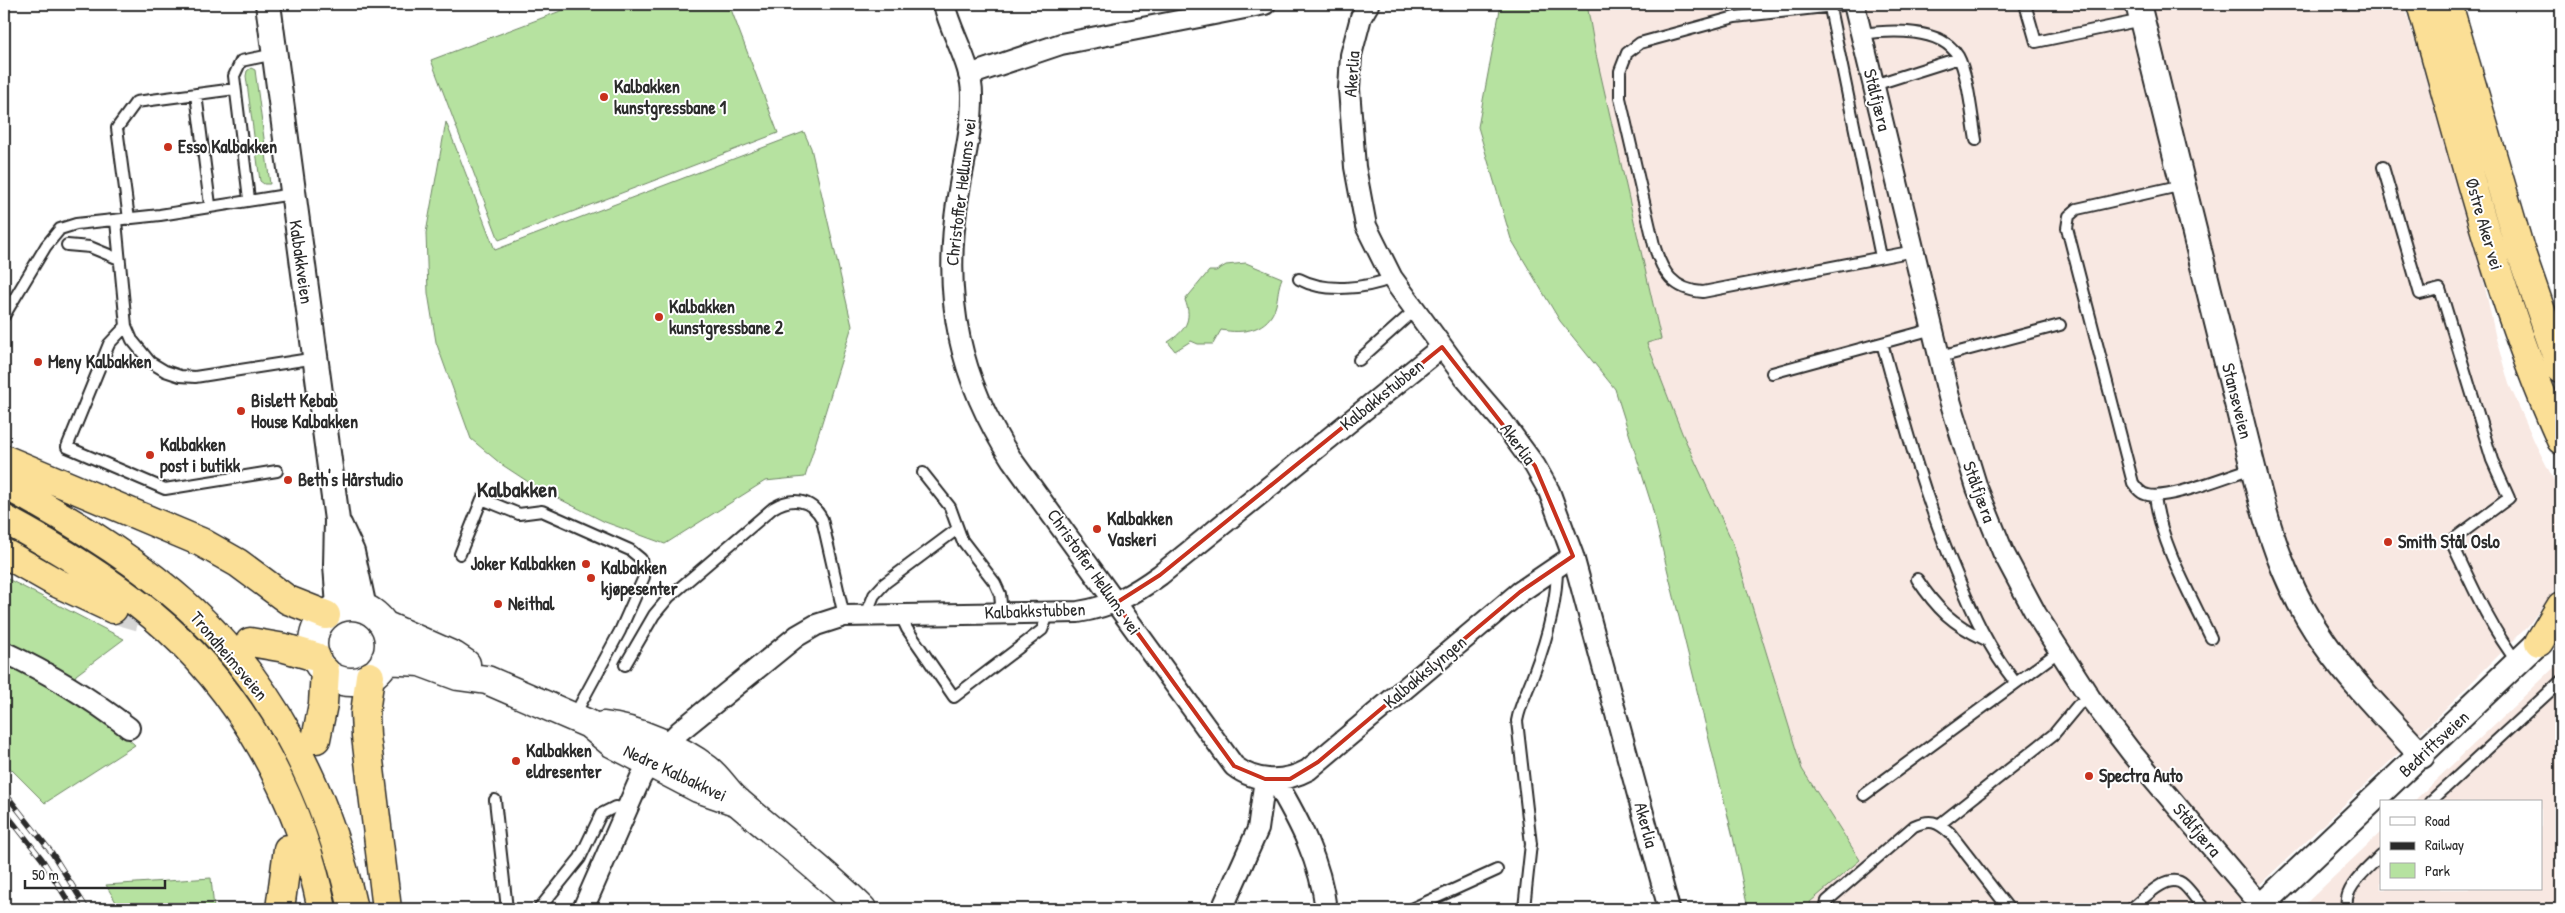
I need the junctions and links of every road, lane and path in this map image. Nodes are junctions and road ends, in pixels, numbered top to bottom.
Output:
1 (268, 4) edge
2 (944, 4) edge
3 (1265, 4) edge
4 (1367, 4) edge
5 (1853, 4) edge
6 (2025, 4) edge
7 (2421, 4) edge
8 (2448, 4) edge
9 (1830, 8) junction
10 (2140, 12) edge
11 (1861, 34) junction
12 (274, 54) junction
13 (1959, 58) junction
14 (969, 75) junction
15 (1874, 85) junction
16 (235, 89) junction
17 (196, 94) junction
18 (1976, 140) dead end
19 (2383, 167) dead end
20 (2183, 186) junction
21 (292, 194) junction
22 (248, 200) junction
23 (210, 206) junction
24 (129, 219) junction
25 (116, 220) junction
26 (67, 245) dead end
27 (1914, 251) junction
28 (1881, 257) junction
29 (119, 259) junction
30 (1392, 278) junction
31 (1299, 280) dead end
32 (1415, 310) junction
33 (4, 316) edge
34 (2060, 324) dead end
35 (126, 326) junction
36 (1933, 329) junction
37 (1882, 343) junction
38 (1442, 347) junction
39 (1940, 357) junction
40 (316, 358) junction
41 (1359, 360) dead end
42 (2561, 369) edge
43 (1772, 373) dead end
44 (2561, 440) edge
45 (4, 459) edge
46 (2253, 468) junction
47 (277, 471) dead end
48 (923, 473) dead end
49 (4, 484) edge
50 (2155, 496) junction
51 (4, 519) edge
52 (956, 530) junction
53 (4, 553) edge
54 (460, 554) dead end
55 (1565, 561) junction
56 (1917, 578) dead end
57 (1116, 603) junction
58 (2561, 606) edge
59 (113, 608) tunnel mouth
60 (1002, 613) junction
61 (1049, 613) junction
62 (353, 614) junction
63 (900, 614) junction
64 (866, 615) junction
65 (844, 616) junction
66 (2550, 635) edge
67 (2211, 638) dead end
68 (1986, 640) junction
69 (250, 642) tunnel mouth
70 (4, 652) edge
71 (2058, 652) junction
72 (320, 664) junction
73 (2518, 664) junction
74 (624, 665) dead end
75 (378, 668) junction
76 (487, 680) junction
77 (2561, 681) edge
78 (2015, 682) junction
79 (2090, 698) junction
80 (581, 721) junction
81 (129, 728) dead end
82 (316, 740) dead end
83 (658, 754) junction
84 (2422, 756) junction
85 (1270, 780) junction
86 (1864, 795) dead end
87 (495, 800) dead end
88 (2432, 800) edge
89 (626, 808) junction
90 (1940, 824) junction
91 (288, 849) dead end
92 (2380, 856) edge
93 (1497, 870) dead end
94 (1524, 908) edge
95 (2262, 908) edge
96 (280, 909) edge
97 (322, 909) edge
98 (353, 909) edge
99 (387, 909) edge
100 (507, 909) edge
101 (539, 909) edge
102 (583, 909) edge
103 (862, 909) edge
104 (1222, 909) edge
105 (1326, 909) edge
106 (1411, 909) edge
107 (1669, 909) edge
108 (1825, 909) edge
109 (2009, 909) edge
110 (2131, 909) edge
111 (2205, 909) edge
112 (2348, 909) edge

1 - 12 street, Kalbakkveien
2 - 14 street, Christoffer Hellums vei
3 - 14 street
4 - 30 street, Akerlia
5 - 9 lane
5 - 11 street, Stålfjæra
6 - 10 lane
7 - 44 highway, Østre Aker vei
8 - 42 highway, Østre Aker vei
9 - 28 lane
9 - 28 lane
10 - 20 street, Stanseveien
11 - 13 lane
11 - 15 street, Stålfjæra
12 - 16 lane
12 - 21 street, Kalbakkveien
13 - 15 lane
13 - 18 lane
14 - 57 street, Christoffer Hellums vei
15 - 27 street, Stålfjæra
16 - 17 lane
16 - 22 lane
17 - 23 lane
17 - 24 lane
19 - 73 lane
20 - 46 street, Stanseveien
20 - 50 lane
21 - 22 lane
21 - 40 street, Kalbakkveien
22 - 23 lane
23 - 24 lane
24 - 25 lane
25 - 29 lane
25 - 33 lane
26 - 29 lane
27 - 28 lane
27 - 36 street, Stålfjæra
29 - 35 lane
30 - 31 lane
30 - 32 street, Akerlia
32 - 38 street, Akerlia
32 - 41 lane
34 - 39 lane
35 - 40 lane
35 - 47 lane
36 - 37 lane
36 - 39 street, Stålfjæra
37 - 43 lane
37 - 68 lane
38 - 55 street, Akerlia
38 - 57 street, Kalbakkstubben
39 - 71 street, Stålfjæra
40 - 62 street, Kalbakkveien
45 - 62 highway
46 - 50 lane
46 - 84 street, Stanseveien
48 - 52 lane
49 - 98 highway, Trondheimsveien
50 - 67 lane
51 - 97 highway, Trondheimsveien
52 - 60 lane
52 - 64 lane
53 - 59 highway
54 - 80 lane
55 - 85 street, Kalbakkslyngen
55 - 94 lane
55 - 107 street, Akerlia
56 - 68 lane
57 - 61 street, Kalbakkstubben
57 - 85 street, Christoffer Hellums vei
58 - 66 highway
60 - 61 street, Kalbakkstubben
60 - 63 street, Kalbakkstubben
61 - 63 lane
62 - 72 main road
62 - 75 main road
62 - 76 main road, Nedre Kalbakkvei
63 - 64 street, Kalbakkstubben
64 - 65 street, Kalbakkstubben
65 - 74 lane
65 - 83 street, Kalbakkstubben
66 - 73 street, Bedriftsveien
68 - 78 lane
69 - 72 highway
70 - 81 street
71 - 78 lane
71 - 79 street, Stålfjæra
72 - 75 main road
72 - 82 highway
73 - 84 street, Bedriftsveien
75 - 76 main road, Nedre Kalbakkvei
75 - 99 highway
76 - 80 main road, Nedre Kalbakkvei
77 - 88 lane
78 - 86 lane
79 - 90 lane
79 - 95 street, Stålfjæra
80 - 83 main road, Nedre Kalbakkvei
83 - 89 street
83 - 103 main road, Nedre Kalbakkvei
84 - 95 street, Bedriftsveien
85 - 104 street
85 - 105 street
87 - 100 lane
89 - 101 lane
89 - 102 street
90 - 108 lane
90 - 109 lane
91 - 96 highway
92 - 112 lane
93 - 106 lane
110 - 111 lane

